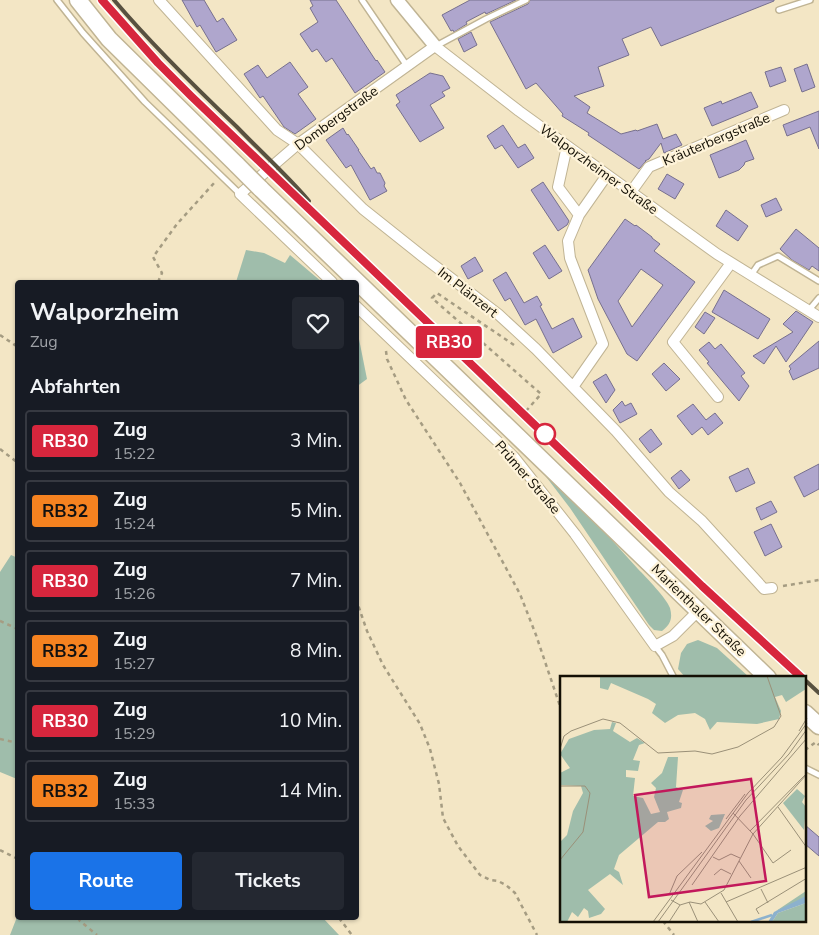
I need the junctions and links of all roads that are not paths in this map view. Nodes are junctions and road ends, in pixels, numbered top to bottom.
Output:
1 (57, 0) edge
2 (78, 0) edge
3 (159, 0) edge
4 (362, 0) edge
5 (397, 0) edge
6 (526, 0) edge
7 (810, 0) edge
8 (778, 10) dead end
9 (435, 46) junction
10 (407, 66) junction
11 (784, 110) dead end
12 (298, 144) junction
13 (567, 146) junction
14 (607, 175) junction
15 (631, 192) junction
16 (240, 194) junction
17 (579, 215) junction
18 (731, 263) junction
19 (751, 275) junction
20 (330, 280) edge
21 (356, 280) edge
22 (819, 281) edge
23 (359, 283) edge
24 (819, 298) edge
25 (359, 309) edge
26 (809, 310) junction
27 (819, 317) edge
28 (573, 386) junction
29 (718, 398) dead end
30 (772, 588) road end
31 (699, 610) junction
32 (655, 646) junction
33 (673, 676) edge
34 (766, 676) edge
35 (806, 714) edge
36 (819, 726) edge
37 (806, 768) edge
38 (819, 774) edge

1 - 16 lane
2 - 21 main road, Marienthaler Straße, bridge
3 - 12 street, Im Plänzert
4 - 10 lane
5 - 9 street, Walporzheimer Straße
6 - 9 lane
7 - 8 lane
9 - 10 street, Dombergstraße
9 - 13 street, Walporzheimer Straße
10 - 12 street, Dombergstraße
11 - 15 street, Kräuterbergstraße
12 - 16 street, Dombergstraße
12 - 28 street, Im Plänzert
13 - 14 street, Walporzheimer Straße
13 - 17 street
14 - 15 street, Walporzheimer Straße
14 - 17 street
15 - 18 street, Walporzheimer Straße
16 - 20 street
17 - 28 street
18 - 19 street, Walporzheimer Straße
18 - 29 street
19 - 22 lane
19 - 26 street, Walporzheimer Straße
23 - 31 main road, Marienthaler Straße, bridge
24 - 26 lane
25 - 32 street, Prümer Straße
26 - 27 street, Walporzheimer Straße
28 - 30 street, Im Plänzert
31 - 32 street
31 - 34 main road, Marienthaler Straße
32 - 33 lane, Prümer Straße
35 - 36 main road
37 - 38 lane

